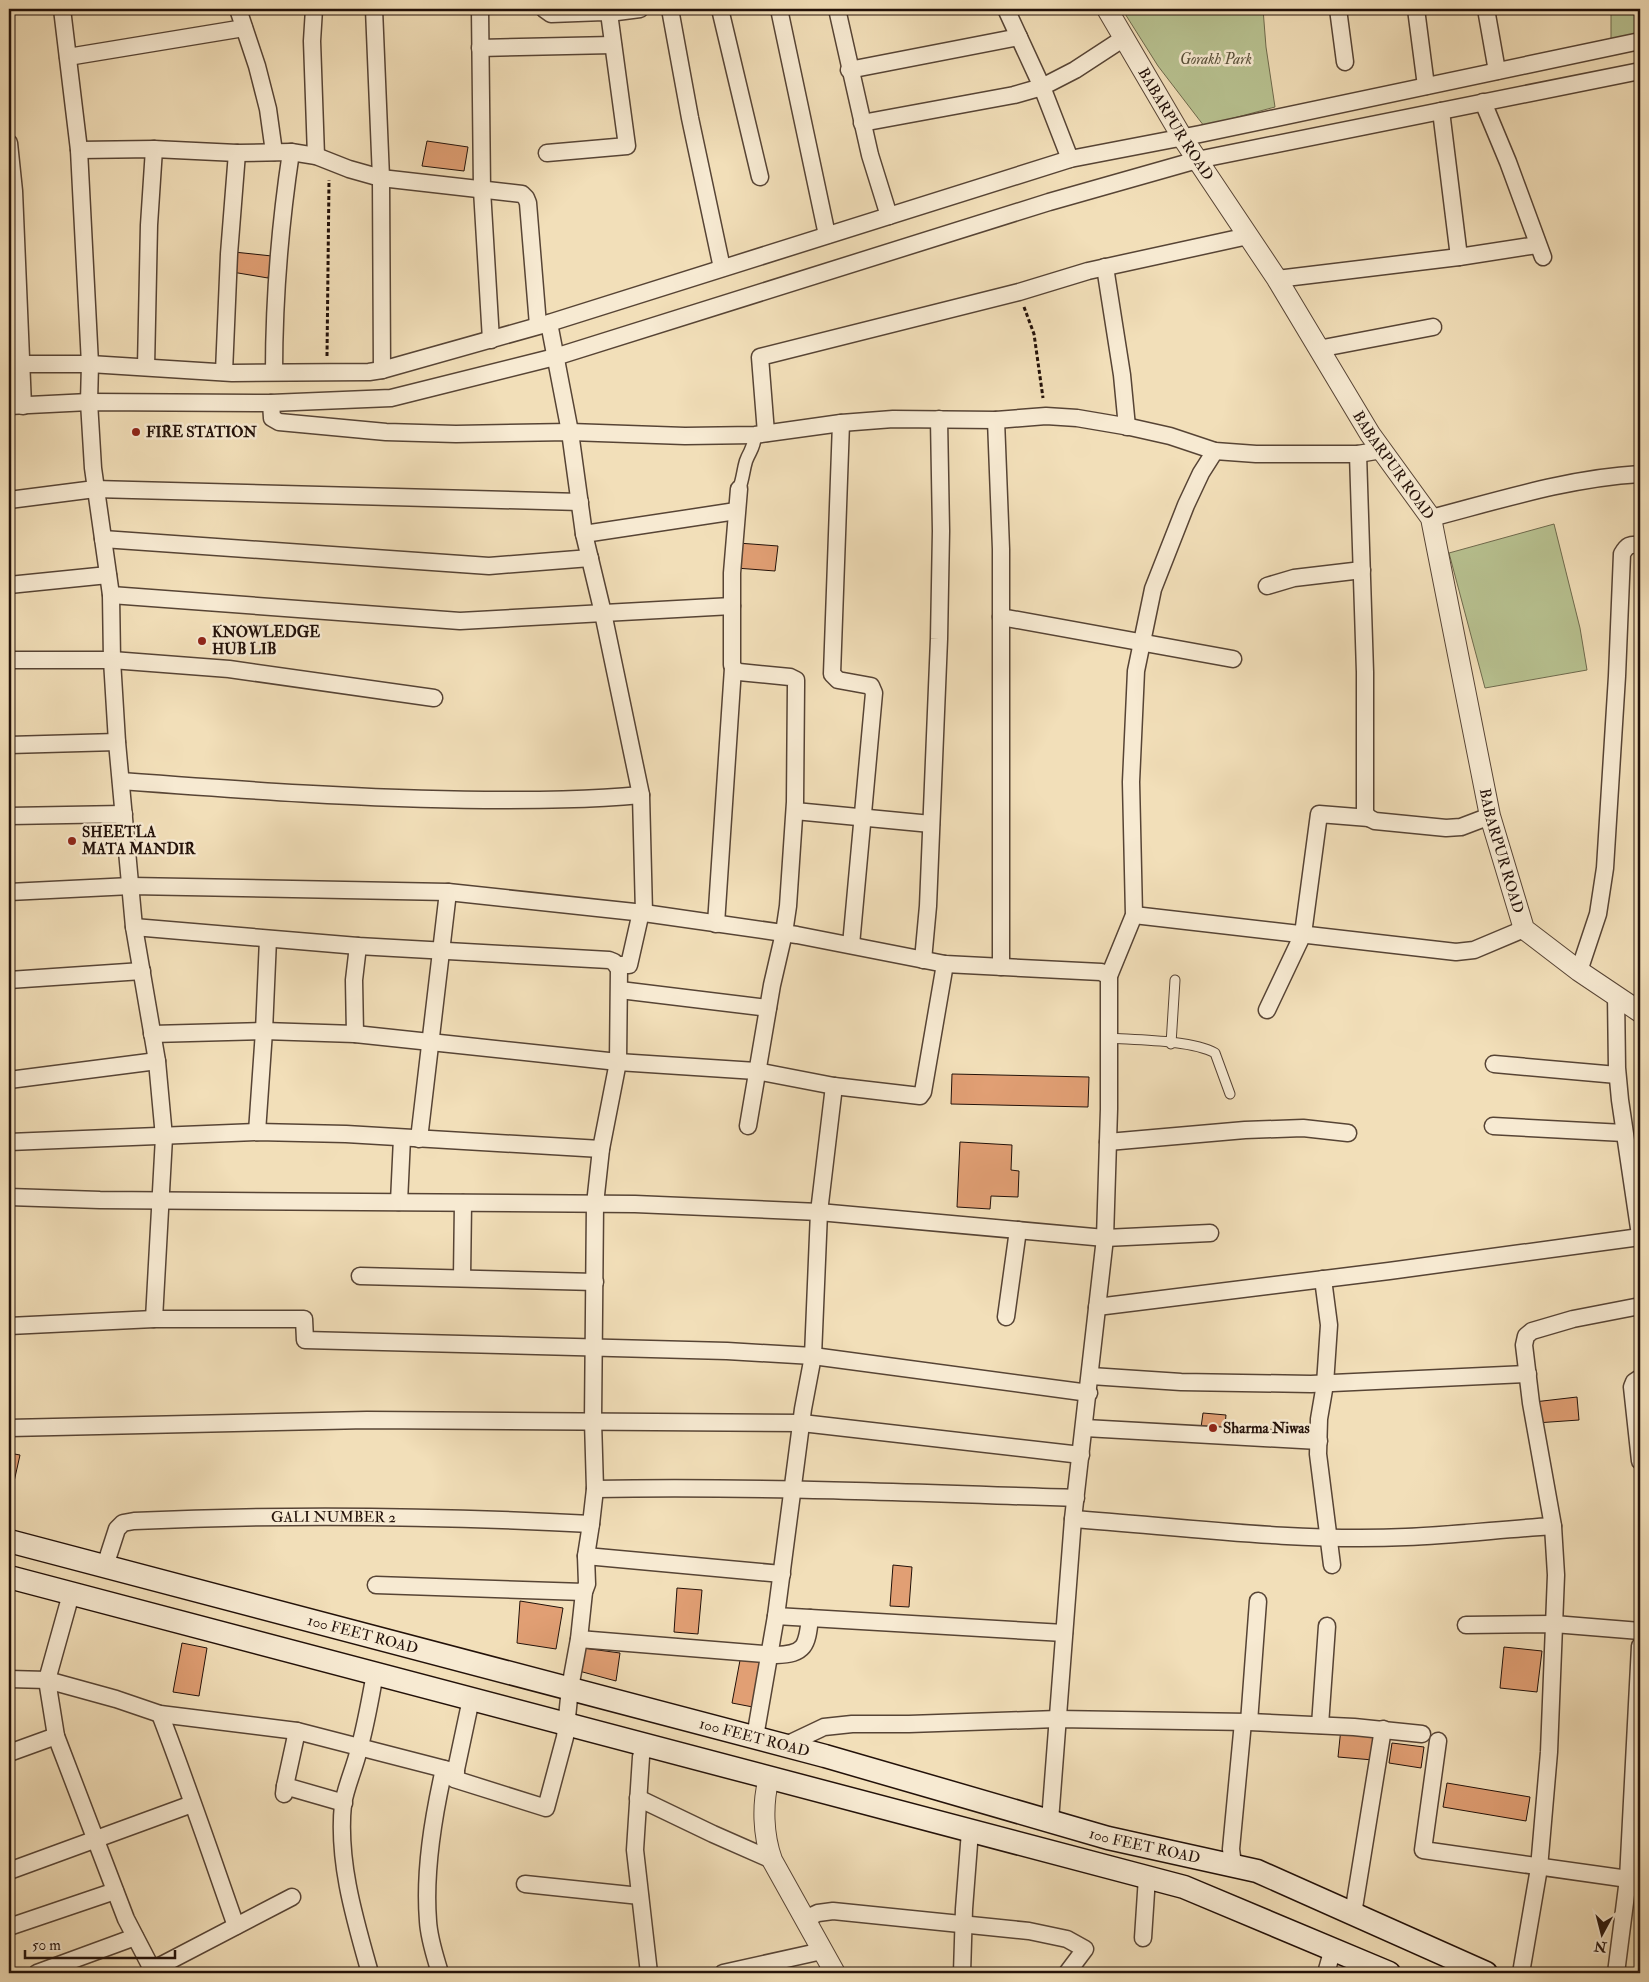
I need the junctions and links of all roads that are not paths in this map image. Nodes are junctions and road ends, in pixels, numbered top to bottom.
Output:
1 (62, 9) edge
2 (238, 9) edge
3 (314, 9) edge
4 (374, 9) edge
5 (480, 9) edge
6 (544, 9) edge
7 (640, 9) edge
8 (670, 9) edge
9 (720, 9) edge
10 (779, 9) edge
11 (837, 9) edge
12 (1006, 9) edge
13 (1107, 9) edge
14 (1338, 9) edge
15 (1416, 9) edge
16 (1486, 9) edge
17 (609, 13) junction
18 (244, 28) junction
19 (1019, 37) junction
20 (1124, 38) junction
21 (1640, 41) edge
22 (613, 44) junction
23 (480, 48) junction
24 (68, 57) junction
25 (1345, 62) dead end
26 (850, 70) junction
27 (1497, 71) junction
28 (1640, 71) edge
29 (1426, 86) junction
30 (1042, 87) junction
31 (1483, 102) junction
32 (1441, 111) junction
33 (862, 123) junction
34 (1182, 137) junction
35 (9, 143) edge
36 (154, 149) junction
37 (79, 150) junction
38 (282, 152) junction
39 (237, 153) junction
40 (547, 153) dead end
41 (316, 156) junction
42 (1070, 159) junction
43 (1197, 160) junction
44 (760, 176) dead end
45 (381, 178) junction
46 (482, 190) junction
47 (889, 216) junction
48 (826, 235) junction
49 (1248, 236) junction
50 (1459, 257) junction
51 (1105, 267) junction
52 (722, 268) junction
53 (1277, 279) junction
54 (543, 324) junction
55 (1434, 327) dead end
56 (492, 340) junction
57 (1318, 349) junction
58 (554, 357) junction
59 (15, 364) edge
60 (90, 364) junction
61 (146, 367) junction
62 (382, 370) junction
63 (224, 372) junction
64 (274, 372) junction
65 (90, 402) junction
66 (270, 403) junction
67 (16, 406) edge
68 (939, 419) junction
69 (996, 420) junction
70 (842, 423) junction
71 (1127, 427) junction
72 (570, 432) junction
73 (761, 434) junction
74 (1382, 450) junction
75 (1215, 451) junction
76 (1358, 454) junction
77 (1640, 474) edge
78 (95, 489) junction
79 (739, 489) joint
80 (9, 500) edge
81 (580, 502) junction
82 (736, 510) junction
83 (1431, 518) junction
84 (584, 534) junction
85 (103, 539) junction
86 (1640, 544) edge
87 (590, 558) junction
88 (1362, 570) junction
89 (108, 575) junction
90 (9, 585) edge
91 (1267, 586) dead end
92 (111, 595) junction
93 (732, 606) junction
94 (603, 612) junction
95 (1000, 617) junction
96 (1141, 642) junction
97 (1233, 659) dead end
98 (9, 660) edge
99 (112, 660) junction
100 (733, 668) junction
101 (434, 698) dead end
102 (117, 742) junction
103 (9, 745) edge
104 (121, 781) junction
105 (641, 795) junction
106 (795, 811) junction
107 (124, 814) junction
108 (9, 816) edge
109 (1490, 816) junction
110 (864, 818) junction
111 (1369, 818) junction
112 (931, 824) junction
113 (131, 886) junction
114 (9, 892) edge
115 (448, 892) junction
116 (643, 913) junction
117 (1134, 915) junction
118 (716, 924) junction
119 (134, 928) junction
120 (1524, 929) junction
121 (784, 933) junction
122 (1304, 934) junction
123 (268, 939) junction
124 (851, 944) junction
125 (358, 946) junction
126 (440, 951) junction
127 (923, 960) junction
128 (945, 964) junction
129 (617, 965) junction
130 (1001, 967) junction
131 (1579, 971) junction
132 (142, 972) junction
133 (1109, 976) junction
134 (9, 980) edge
135 (1175, 980) dead end
136 (620, 990) junction
137 (1616, 995) junction
138 (768, 1008) junction
139 (1267, 1010) dead end
140 (1640, 1012) edge
141 (264, 1031) junction
142 (152, 1034) junction
143 (355, 1034) junction
144 (1109, 1038) junction
145 (430, 1042) junction
146 (1170, 1044) junction
147 (157, 1061) junction
148 (618, 1062) junction
149 (1494, 1064) dead end
150 (756, 1072) junction
151 (1617, 1075) junction
152 (9, 1080) edge
153 (834, 1086) junction
154 (1230, 1094) dead end
155 (748, 1126) dead end
156 (1493, 1126) dead end
157 (257, 1132) junction
158 (1348, 1133) dead end
159 (1624, 1133) junction
160 (164, 1137) junction
161 (410, 1138) junction
162 (9, 1142) edge
163 (1108, 1142) junction
164 (602, 1149) junction
165 (9, 1197) edge
166 (159, 1200) junction
167 (399, 1202) junction
168 (463, 1203) junction
169 (595, 1204) junction
170 (819, 1212) junction
171 (1639, 1212) edge
172 (1018, 1230) junction
173 (1210, 1234) dead end
174 (1640, 1236) edge
175 (1106, 1238) junction
176 (360, 1276) dead end
177 (462, 1278) junction
178 (1322, 1279) junction
179 (594, 1282) junction
180 (1640, 1306) edge
181 (1097, 1307) junction
182 (1006, 1317) dead end
183 (154, 1319) junction
184 (9, 1326) edge
185 (594, 1348) junction
186 (813, 1356) junction
187 (1528, 1374) junction
188 (1091, 1376) junction
189 (1640, 1378) edge
190 (1325, 1384) junction
191 (1089, 1393) junction
192 (593, 1421) junction
193 (802, 1423) junction
194 (9, 1428) edge
195 (1085, 1428) junction
196 (1319, 1441) junction
197 (1082, 1455) junction
198 (1640, 1461) edge
199 (595, 1489) junction
200 (794, 1490) junction
201 (1076, 1498) junction
202 (1073, 1519) junction
203 (592, 1524) junction
204 (1553, 1526) junction
205 (1329, 1536) junction
206 (9, 1541) edge
207 (586, 1556) junction
208 (81, 1559) junction
209 (105, 1566) junction
210 (1332, 1566) dead end
211 (782, 1574) junction
212 (9, 1577) edge
213 (376, 1585) dead end
214 (584, 1592) junction
215 (71, 1594) junction
216 (1258, 1601) dead end
217 (776, 1616) junction
218 (810, 1618) junction
219 (1554, 1624) junction
220 (1466, 1625) dead end
221 (1327, 1626) dead end
222 (1640, 1630) edge
223 (1064, 1633) junction
224 (579, 1639) junction
225 (1640, 1646) edge
226 (770, 1654) junction
227 (375, 1674) junction
228 (47, 1680) junction
229 (10, 1681) edge
230 (570, 1688) junction
231 (471, 1699) junction
232 (160, 1714) junction
233 (1057, 1719) junction
234 (1246, 1722) junction
235 (567, 1723) junction
236 (1320, 1725) junction
237 (297, 1730) junction
238 (1383, 1730) junction
239 (1422, 1734) dead end
240 (56, 1736) junction
241 (755, 1737) junction
242 (1438, 1741) dead end
243 (645, 1744) junction
244 (786, 1745) junction
245 (360, 1748) junction
246 (9, 1753) edge
247 (450, 1770) junction
248 (769, 1778) junction
249 (638, 1798) junction
250 (344, 1802) junction
251 (192, 1804) junction
252 (1050, 1821) junction
253 (970, 1831) junction
254 (96, 1839) junction
255 (772, 1860) junction
256 (1233, 1865) junction
257 (1539, 1868) junction
258 (9, 1871) edge
259 (1147, 1877) junction
260 (1628, 1880) junction
261 (525, 1884) dead end
262 (115, 1891) junction
263 (640, 1896) junction
264 (292, 1897) dead end
265 (1353, 1914) junction
266 (805, 1919) junction
267 (963, 1924) junction
268 (236, 1926) junction
269 (9, 1927) edge
270 (135, 1937) junction
271 (1143, 1938) dead end
272 (1334, 1950) junction
273 (822, 1951) junction
274 (153, 1972) edge
275 (37, 1973) edge
276 (370, 1973) edge
277 (440, 1973) edge
278 (649, 1973) edge
279 (723, 1973) edge
280 (835, 1973) edge
281 (962, 1973) edge
282 (1067, 1973) edge
283 (1326, 1973) edge
284 (1389, 1973) edge
285 (1486, 1973) edge
286 (1521, 1973) edge
287 (1616, 1973) edge

1 - 24 street
2 - 18 street
3 - 41 street
4 - 45 street
5 - 23 street
6 - 17 street
7 - 17 street
8 - 52 street
9 - 44 street
10 - 48 street
11 - 26 street
12 - 19 street
13 - 20 street, BABARPUR ROAD
14 - 25 street
15 - 29 street
16 - 27 street
17 - 22 street
18 - 24 street
18 - 38 street
19 - 26 street
19 - 30 street
20 - 30 street
20 - 34 street, BABARPUR ROAD
21 - 27 street
22 - 23 street
22 - 40 street
23 - 46 street
24 - 37 street
26 - 33 street
27 - 29 street
28 - 31 street
29 - 34 street
30 - 33 street
30 - 42 street
31 - 32 street
31 - 50 street
32 - 43 street
32 - 50 street
33 - 47 street
34 - 42 street
34 - 43 street, BABARPUR ROAD
35 - 59 street
36 - 37 street
36 - 39 street
36 - 61 street
37 - 60 street
38 - 39 street
38 - 41 street
38 - 64 street
39 - 63 street
41 - 45 street
42 - 47 street
43 - 49 street, BABARPUR ROAD
43 - 58 street
45 - 46 street
45 - 62 street
46 - 54 street
46 - 56 street
47 - 48 street
48 - 52 street
49 - 51 street
49 - 53 street, BABARPUR ROAD
50 - 53 street
51 - 71 street
51 - 73 street
52 - 54 street
53 - 57 street, BABARPUR ROAD
54 - 56 street
54 - 58 street
55 - 57 street
56 - 62 street
57 - 74 street, BABARPUR ROAD
58 - 66 street
58 - 72 street
59 - 60 street
59 - 67 street
60 - 61 street
60 - 65 street
61 - 63 street
62 - 64 street
63 - 64 street
65 - 66 street
65 - 67 street
65 - 78 street
66 - 72 street
68 - 69 street
68 - 70 street
68 - 112 street
69 - 71 street
69 - 95 street
70 - 73 street
70 - 110 street
71 - 75 street
72 - 73 street
72 - 81 street
73 - 79 street
74 - 76 street
74 - 83 street, BABARPUR ROAD
75 - 76 street
75 - 96 street
76 - 88 street
77 - 83 street
78 - 80 street
78 - 81 street
78 - 85 street
79 - 82 street
81 - 84 street
82 - 84 street
82 - 93 street
83 - 109 street, BABARPUR ROAD
84 - 87 street
85 - 87 street
85 - 89 street
86 - 131 street
87 - 94 street
88 - 91 street
88 - 111 street
89 - 90 street
89 - 92 street
92 - 94 street
92 - 99 street
93 - 94 street
93 - 100 street
94 - 105 street
95 - 96 street
95 - 130 street
96 - 97 street
96 - 117 street
98 - 99 street
99 - 101 street
99 - 102 street
100 - 106 street
100 - 118 street
102 - 103 street
102 - 104 street
104 - 105 street
104 - 107 street
105 - 116 street
106 - 110 street
106 - 121 street
107 - 108 street
107 - 113 street
109 - 111 street
109 - 120 street, BABARPUR ROAD
110 - 112 street
110 - 124 street
111 - 122 street
112 - 127 street
113 - 114 street
113 - 115 street
113 - 119 street
115 - 116 street
115 - 126 street
116 - 118 street
116 - 129 street
117 - 122 street
117 - 133 street
118 - 121 street
119 - 123 street
119 - 132 street
120 - 122 street
120 - 131 street, BABARPUR ROAD
121 - 124 street
121 - 138 street
122 - 139 street
123 - 125 street
123 - 141 street
124 - 127 street
125 - 126 street
125 - 143 street
126 - 129 street
126 - 145 street
127 - 128 street
128 - 130 street
128 - 153 street
129 - 136 street
130 - 133 street
131 - 137 street, BABARPUR ROAD
132 - 134 street
132 - 142 street
133 - 144 street
135 - 146 lane
136 - 138 street
136 - 148 street
137 - 140 street, BABARPUR ROAD
137 - 151 street
138 - 150 street
141 - 142 street
141 - 143 street
141 - 157 street
142 - 147 street
143 - 145 street
144 - 146 lane
144 - 163 street
145 - 148 street
145 - 161 street
146 - 154 lane
147 - 152 street
147 - 160 street
148 - 150 street
148 - 164 street
149 - 151 street
150 - 153 street
150 - 155 street
151 - 159 street
153 - 170 street
156 - 159 street
157 - 160 street
157 - 161 street
158 - 163 street
159 - 171 street
160 - 162 street
160 - 166 street
161 - 164 street
161 - 167 street
163 - 175 street
164 - 169 street
165 - 166 street
166 - 167 street
166 - 183 street
167 - 168 street
168 - 169 street
168 - 177 street
169 - 170 street
169 - 179 street
170 - 172 street
170 - 186 street
171 - 174 street
172 - 175 street
172 - 182 street
173 - 175 street
174 - 178 street
175 - 181 street
176 - 177 street
177 - 179 street
178 - 181 street
178 - 190 street
179 - 185 street
180 - 187 street
181 - 188 street
183 - 184 street
183 - 185 street
185 - 186 street
185 - 192 street
186 - 191 street
186 - 193 street
187 - 190 street
187 - 204 street
188 - 190 street
188 - 191 street
189 - 198 street
190 - 196 street
191 - 195 street
192 - 193 street
192 - 194 street
192 - 199 street
193 - 197 street
193 - 200 street
195 - 196 street
195 - 197 street
196 - 205 street
197 - 201 street
199 - 200 street
199 - 203 street
200 - 201 street
200 - 211 street
201 - 202 street
202 - 205 street
202 - 223 street
203 - 207 street
203 - 209 street, GALI NUMBER 2
204 - 205 street
204 - 219 street
205 - 210 street
206 - 208 main road, 100 FEET ROAD
207 - 211 street
207 - 214 street
208 - 209 main road, 100 FEET ROAD
208 - 215 main road
209 - 230 main road, 100 FEET ROAD
211 - 217 street
212 - 215 main road, 100 FEET ROAD
213 - 214 street
214 - 224 street
215 - 227 main road, 100 FEET ROAD
215 - 228 street
216 - 234 street
217 - 218 street
217 - 226 street
218 - 223 street
218 - 226 street
219 - 220 street
219 - 222 street
219 - 257 street
221 - 236 street
223 - 233 street
224 - 226 street
224 - 230 street
225 - 260 street
226 - 241 street
227 - 231 main road, 100 FEET ROAD
227 - 245 street
228 - 229 street
228 - 232 street
228 - 240 street
230 - 235 street
230 - 241 main road, 100 FEET ROAD
231 - 235 main road, 100 FEET ROAD
231 - 247 street
232 - 237 street
232 - 251 street
233 - 234 street
233 - 244 street
233 - 252 street
234 - 236 street
234 - 256 street
235 - 243 main road, 100 FEET ROAD
235 - 247 street
236 - 238 street
237 - 245 street
237 - 250 street
238 - 239 street
238 - 265 street
240 - 246 street
240 - 254 street
241 - 244 main road, 100 FEET ROAD
242 - 257 street
243 - 248 main road, 100 FEET ROAD
243 - 249 street
244 - 252 main road, 100 FEET ROAD
245 - 247 street
245 - 250 street
247 - 277 street
248 - 253 main road, 100 FEET ROAD
248 - 255 street
249 - 255 street
249 - 263 street
250 - 276 street
251 - 254 street
251 - 268 street
252 - 256 main road, 100 FEET ROAD
253 - 259 main road, 100 FEET ROAD
253 - 267 street
254 - 258 street
254 - 262 street
255 - 266 street
256 - 265 main road, 100 FEET ROAD
257 - 260 street
257 - 286 street
259 - 271 street
259 - 272 main road, 100 FEET ROAD
260 - 287 street
261 - 263 street
262 - 269 street
262 - 270 street
263 - 278 street
264 - 268 street
265 - 285 main road, 100 FEET ROAD
266 - 267 street
266 - 273 street
267 - 281 street
267 - 282 street
268 - 274 street
270 - 274 street
270 - 275 street
272 - 283 street
272 - 284 main road, 100 FEET ROAD
273 - 279 street
273 - 280 street

